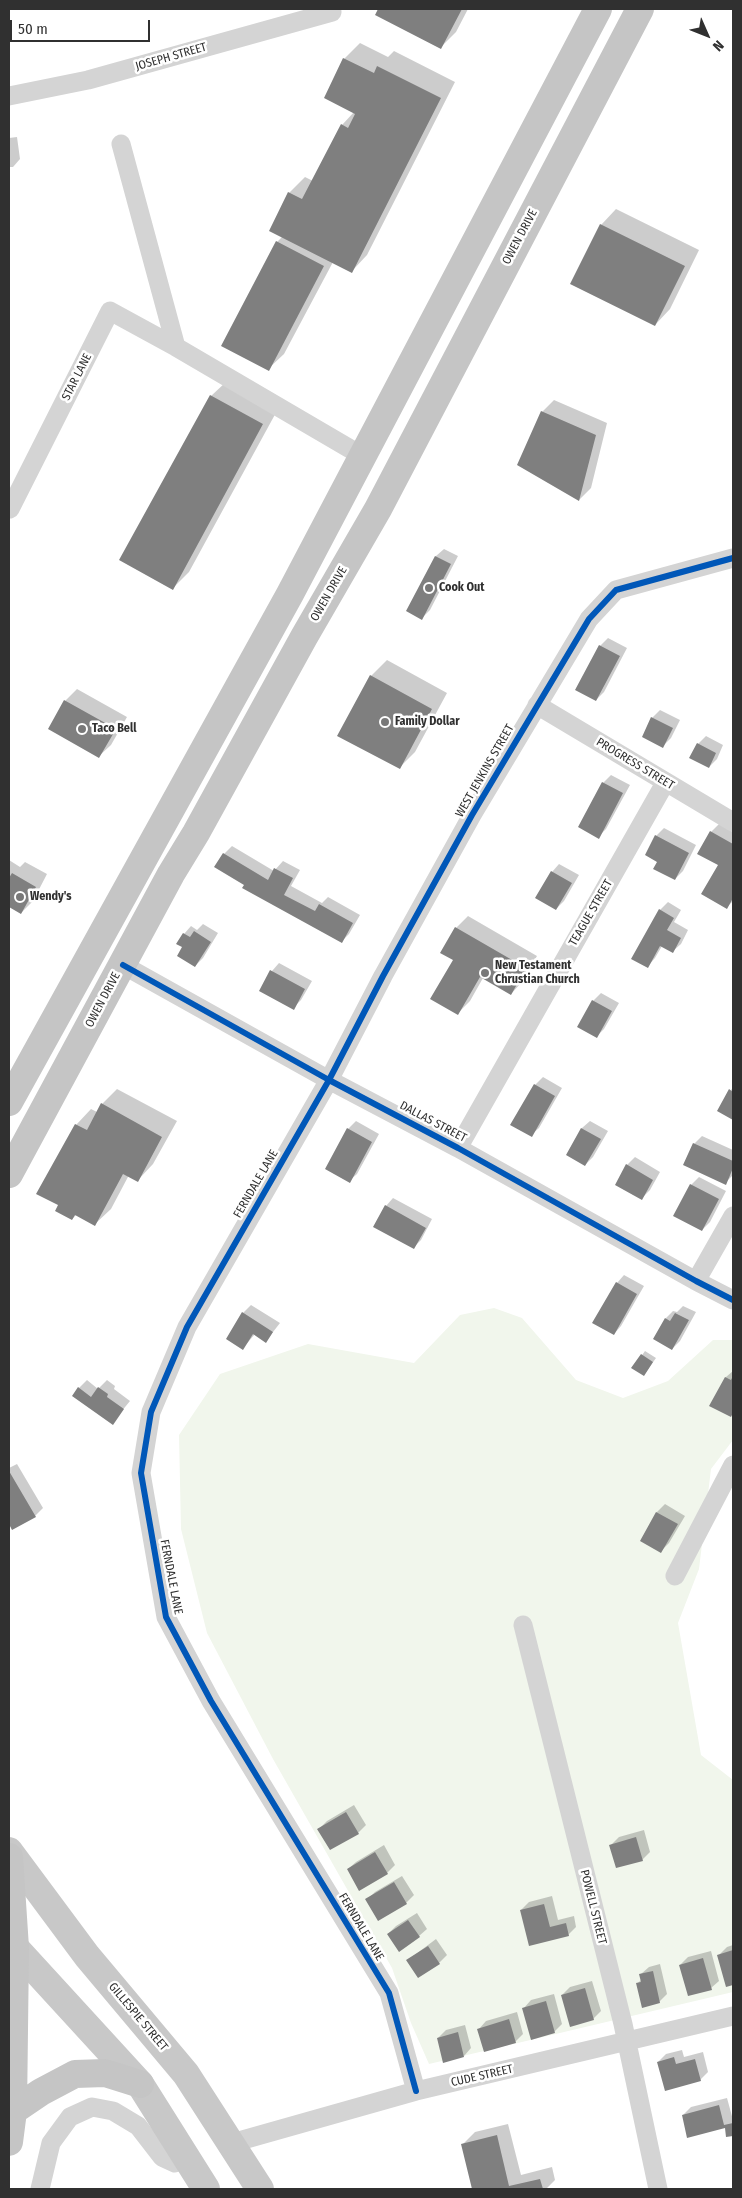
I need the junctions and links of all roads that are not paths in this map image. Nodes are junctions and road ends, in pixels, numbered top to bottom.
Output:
1 (598, 9) edge
2 (640, 9) edge
3 (332, 12) dead end
4 (9, 96) edge
5 (121, 144) dead end
6 (176, 347) junction
7 (392, 400) junction
8 (364, 457) junction
9 (10, 509) edge
10 (733, 558) edge
11 (304, 637) junction
12 (537, 705) junction
13 (220, 720) junction
14 (665, 783) junction
15 (733, 822) edge
16 (123, 965) junction
17 (329, 1080) junction
18 (9, 1102) edge
19 (458, 1148) junction
20 (9, 1174) edge
21 (733, 1216) edge
22 (696, 1281) junction
23 (733, 1300) edge
24 (733, 1464) edge
25 (675, 1576) dead end
26 (523, 1625) dead end
27 (9, 1851) edge
28 (9, 1857) edge
29 (12, 1944) edge
30 (733, 2016) edge
31 (626, 2043) junction
32 (140, 2084) junction
33 (416, 2091) junction
34 (13, 2111) junction
35 (9, 2142) edge
36 (232, 2143) junction
37 (188, 2158) junction
38 (40, 2189) edge
39 (206, 2189) edge
40 (260, 2189) edge
41 (658, 2189) edge

1 - 7 highway
2 - 11 highway, OWEN DRIVE
3 - 4 street, JOSEPH STREET
5 - 6 street
6 - 8 street, STAR LANE
6 - 9 street, STAR LANE
7 - 8 highway
7 - 11 highway
8 - 13 highway
10 - 12 street, WEST JENKINS STREET
11 - 16 highway, OWEN DRIVE
12 - 14 street, PROGRESS STREET
12 - 17 street, WEST JENKINS STREET
13 - 16 highway
13 - 18 highway
14 - 15 street, PROGRESS STREET
14 - 19 street, TEAGUE STREET
16 - 17 street, DALLAS STREET
16 - 20 highway, OWEN DRIVE
17 - 19 street, DALLAS STREET
17 - 33 street, FERNDALE LANE
19 - 22 street, DALLAS STREET
21 - 22 street
22 - 23 street, DALLAS STREET
24 - 25 street
26 - 31 street, POWELL STREET
27 - 36 main road, GILLESPIE STREET
28 - 29 highway
29 - 32 main road
29 - 34 highway
30 - 31 street, CUDE STREET
31 - 33 street, CUDE STREET
31 - 41 street, POWELL STREET
32 - 34 highway
32 - 37 main road
33 - 36 street, CUDE STREET
34 - 35 highway
36 - 40 main road, GILLESPIE STREET
37 - 38 street
37 - 39 main road

